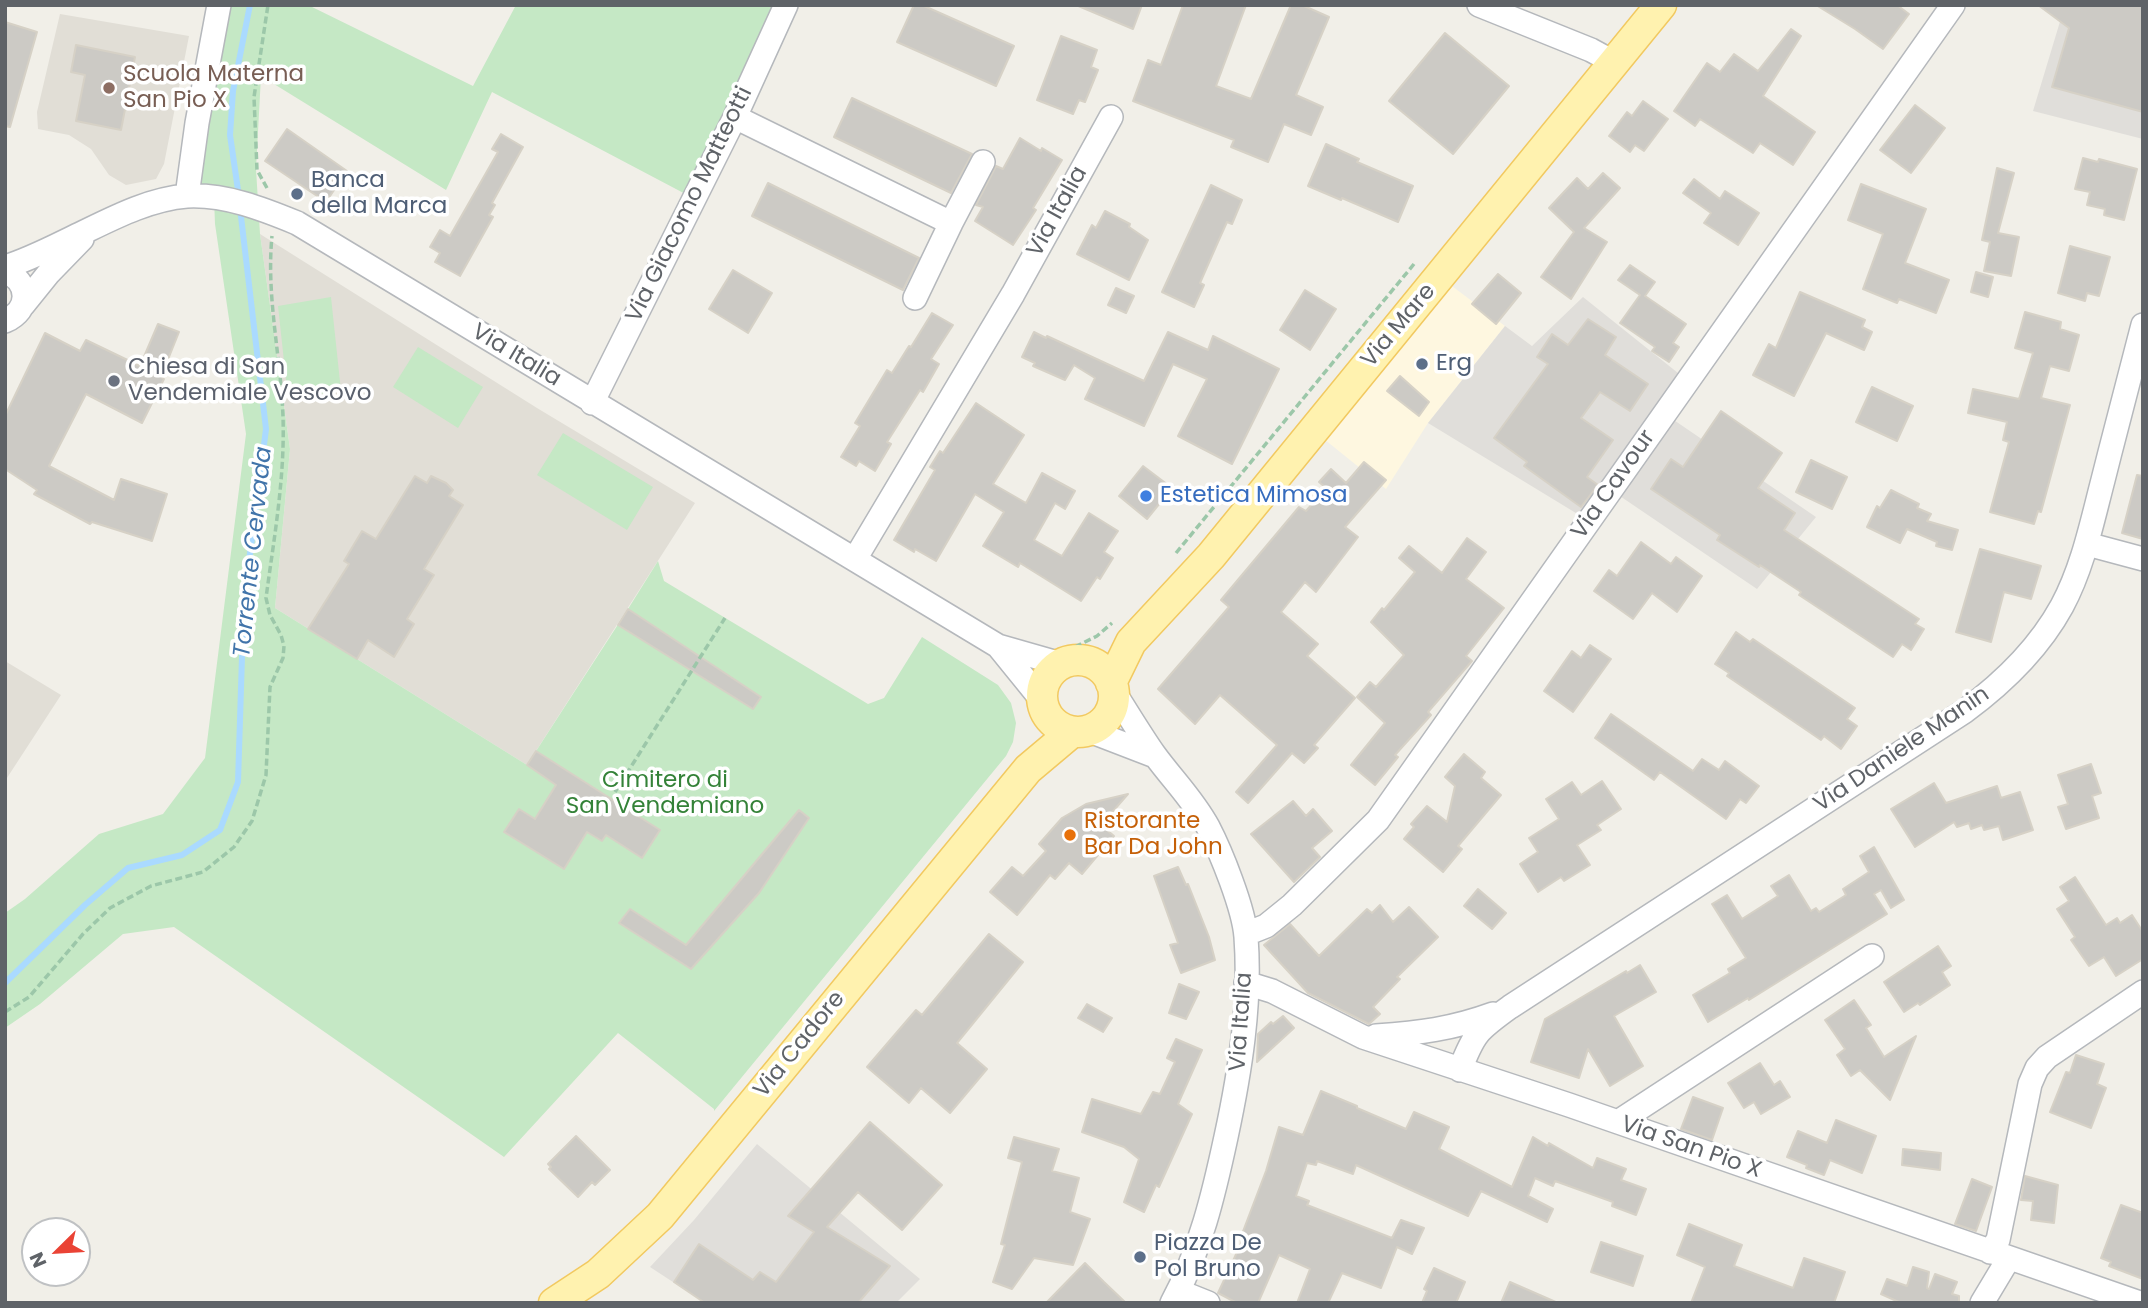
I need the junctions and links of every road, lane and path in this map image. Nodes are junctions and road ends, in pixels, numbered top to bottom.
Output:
1 (219, 5) edge
2 (268, 5) edge
3 (786, 5) edge
4 (1479, 5) edge
5 (1661, 5) edge
6 (1953, 5) edge
7 (1613, 62) junction
8 (735, 117) junction
9 (1111, 117) dead end
10 (983, 162) dead end
11 (187, 196) junction
12 (266, 211) junction
13 (951, 223) junction
14 (94, 227) junction
15 (1420, 256) dead end
16 (5, 269) edge
17 (915, 298) dead end
18 (16, 313) edge
19 (2143, 325) edge
20 (5, 337) edge
21 (592, 403) junction
22 (2087, 544) junction
23 (1175, 554) dead end
24 (855, 559) junction
25 (2143, 559) edge
26 (725, 618) dead end
27 (1121, 632) junction
28 (998, 646) junction
29 (1072, 658) junction
30 (1113, 687) junction
31 (1043, 706) junction
32 (1081, 732) junction
33 (1155, 756) junction
34 (1028, 769) junction
35 (615, 792) dead end
36 (1246, 934) junction
37 (1872, 956) dead end
38 (1245, 983) junction
39 (2143, 992) edge
40 (1510, 1007) junction
41 (5, 1012) edge
42 (1463, 1025) junction
43 (1363, 1037) junction
44 (1432, 1060) junction
45 (1460, 1070) junction
46 (1618, 1122) junction
47 (2000, 1255) junction
48 (1175, 1297) edge
49 (554, 1303) edge
50 (1208, 1303) edge
51 (1982, 1303) edge
52 (2140, 1303) edge

1 - 11 street
2 - 12 path
3 - 8 street, Via Giacomo Matteotti
4 - 7 street
5 - 7 main road, Via Mare
6 - 36 street, Via Cavour
7 - 27 main road, Via Mare
8 - 13 street
8 - 21 street, Via Giacomo Matteotti
9 - 24 street, Via Italia
10 - 13 street
11 - 12 street, Via Italia
11 - 14 street, Via Italia
12 - 21 street, Via Italia
12 - 41 path
13 - 17 street
14 - 16 street, Via Italia
14 - 18 street
15 - 23 path
16 - 18 street
18 - 20 street
19 - 22 street, Via Daniele Manin
21 - 24 street, Via Italia
22 - 25 street
22 - 40 street, Via Daniele Manin
24 - 28 street, Via Italia
26 - 35 path
27 - 29 main road, Via Mare
27 - 29 path
27 - 30 main road, Via Mare
28 - 29 street, Via Italia
28 - 31 street, Via Italia
29 - 30 main road
29 - 31 main road, Via Cadore
30 - 32 main road, Via Cadore
30 - 33 street, Via Italia
31 - 32 main road
31 - 34 main road, Via Cadore
32 - 33 street, Via Italia
32 - 34 main road, Via Cadore
33 - 36 street, Via Italia
34 - 49 main road, Via Cadore
36 - 38 street, Via Italia
37 - 46 street
38 - 43 street, Via San Pio X
38 - 48 street, Via Italia
39 - 47 street
40 - 42 street, Via Daniele Manin
40 - 45 street, Via Daniele Manin
42 - 43 street, Via Daniele Manin
42 - 44 street
43 - 44 street, Via San Pio X
44 - 45 street, Via San Pio X
45 - 46 street, Via San Pio X
46 - 47 street, Via San Pio X
47 - 51 street
47 - 52 street, Via San Pio X
48 - 50 street

